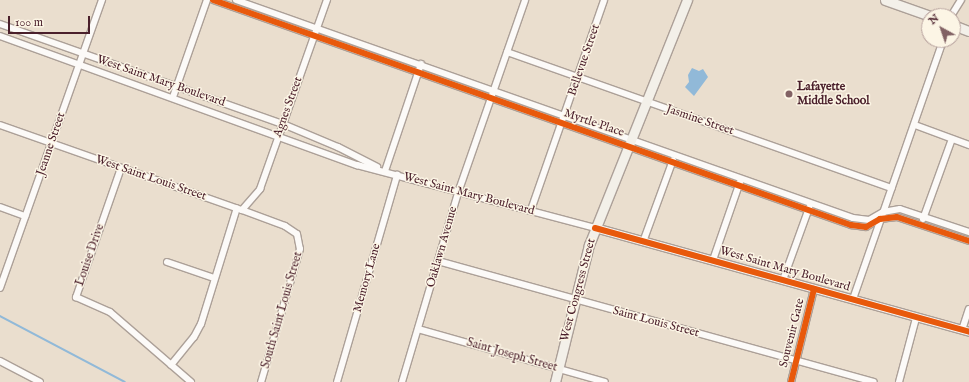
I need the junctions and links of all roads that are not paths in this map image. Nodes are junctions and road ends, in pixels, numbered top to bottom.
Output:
1 (102, 0) edge
2 (207, 0) edge
3 (213, 0) edge
4 (236, 0) edge
5 (327, 0) edge
6 (525, 0) edge
7 (604, 0) edge
8 (688, 0) edge
9 (886, 0) edge
10 (921, 13) edge
11 (0, 24) edge
12 (316, 29) junction
13 (0, 36) edge
14 (314, 36) junction
15 (940, 48) edge
16 (507, 52) junction
17 (82, 54) junction
18 (79, 64) junction
19 (421, 64) junction
20 (418, 72) junction
21 (578, 77) junction
22 (177, 86) junction
23 (494, 91) junction
24 (173, 97) junction
25 (491, 98) junction
26 (648, 102) junction
27 (564, 116) junction
28 (562, 123) junction
29 (282, 124) junction
30 (0, 125) edge
31 (914, 125) junction
32 (279, 135) junction
33 (952, 139) junction
34 (51, 143) junction
35 (632, 144) junction
36 (969, 145) edge
37 (674, 154) junction
38 (672, 162) junction
39 (121, 168) junction
40 (385, 171) junction
41 (397, 175) junction
42 (742, 178) junction
43 (739, 186) junction
44 (892, 188) junction
45 (459, 190) junction
46 (811, 202) junction
47 (0, 207) edge
48 (240, 209) junction
49 (531, 210) junction
50 (808, 210) junction
51 (883, 212) junction
52 (25, 216) junction
53 (924, 216) junction
54 (880, 220) junction
55 (922, 224) junction
56 (595, 228) junction
57 (969, 232) edge
58 (300, 237) joint
59 (969, 241) edge
60 (643, 242) junction
61 (713, 260) junction
62 (438, 261) junction
63 (167, 262) dead end
64 (214, 278) junction
65 (783, 280) junction
66 (0, 288) edge
67 (814, 289) junction
68 (575, 299) junction
69 (853, 299) junction
70 (969, 308) edge
71 (916, 318) junction
72 (418, 329) junction
73 (965, 331) edge
74 (796, 360) junction
75 (0, 361) edge
76 (171, 365) junction
77 (558, 368) junction
78 (40, 382) edge
79 (191, 382) edge
80 (261, 382) edge
81 (337, 382) edge
82 (402, 382) edge
83 (555, 382) edge
84 (605, 382) edge
85 (791, 382) edge
86 (874, 382) edge
87 (899, 382) edge

1 - 17 street, Jeanne Street
2 - 22 street
3 - 14 street, Myrtle Place
4 - 12 street, Myrtle Place
5 - 12 street, Agnes Street
6 - 16 street, Oaklawn Avenue
7 - 21 street, Bellevue Street
8 - 26 main road, West Congress Street
9 - 10 main road
11 - 17 street, West Saint Mary Boulevard
12 - 14 street, Agnes Street
12 - 19 street, Myrtle Place
13 - 18 street, West Saint Mary Boulevard
14 - 20 street, Myrtle Place
14 - 29 street, Agnes Street
15 - 31 street
16 - 21 street, Jasmine Street
16 - 23 street, Oaklawn Avenue
17 - 18 street, Jeanne Street
17 - 22 street, West Saint Mary Boulevard
18 - 24 street, West Saint Mary Boulevard
18 - 34 street, Jeanne Street
19 - 20 street
19 - 23 street, Myrtle Place
20 - 25 street, Myrtle Place
20 - 40 street
21 - 26 street, Jasmine Street
21 - 27 street, Bellevue Street
22 - 24 street
22 - 29 street, West Saint Mary Boulevard
23 - 25 street, Oaklawn Avenue
23 - 27 street, Myrtle Place
24 - 32 street, West Saint Mary Boulevard
25 - 28 street, Myrtle Place
25 - 45 street, Oaklawn Avenue
26 - 35 main road, West Congress Street
26 - 44 street, Jasmine Street
27 - 28 street, Bellevue Street
27 - 35 street, Myrtle Place
28 - 35 street, Myrtle Place
28 - 49 street, Bellevue Street
29 - 32 street, Agnes Street
29 - 40 street, West Saint Mary Boulevard
30 - 34 street, West Saint Louis Street
31 - 33 street
31 - 44 street
32 - 40 street, West Saint Mary Boulevard
32 - 48 street, Agnes Street
33 - 36 street
33 - 53 street
34 - 39 street, West Saint Louis Street
34 - 52 street, Jeanne Street
35 - 37 street, Myrtle Place
35 - 38 street, Myrtle Place
35 - 56 main road, West Congress Street
37 - 38 street
37 - 42 street, Myrtle Place
38 - 43 street, Myrtle Place
38 - 60 street
39 - 48 street, West Saint Louis Street
39 - 76 street, Louise Drive
40 - 41 street, West Saint Mary Boulevard
41 - 45 street, West Saint Mary Boulevard
41 - 81 street, Memory Lane
42 - 43 street
42 - 46 street, Myrtle Place
43 - 50 street, Myrtle Place
43 - 61 street
44 - 51 street
45 - 49 street, West Saint Mary Boulevard
45 - 62 street, Oaklawn Avenue
46 - 50 street
46 - 51 street, Myrtle Place
47 - 52 street
48 - 58 street, West Saint Louis Street
48 - 64 street, Agnes Street
49 - 56 street, West Saint Mary Boulevard
50 - 54 street, Myrtle Place
50 - 65 street
51 - 53 street, Myrtle Place
51 - 54 street
52 - 66 street, Jeanne Street
53 - 55 street
53 - 57 street, Myrtle Place
54 - 55 street, Myrtle Place
54 - 69 street
55 - 59 street, Myrtle Place
56 - 60 street, West Saint Mary Boulevard
56 - 68 main road, West Congress Street
58 - 80 street, South Saint Louis Street
60 - 61 street, West Saint Mary Boulevard
61 - 65 street, West Saint Mary Boulevard
62 - 68 street, Saint Louis Street
62 - 72 street, Oaklawn Avenue
63 - 64 street
64 - 76 street, Agnes Street
65 - 67 street, West Saint Mary Boulevard
67 - 69 street, West Saint Mary Boulevard
67 - 74 street, Souvenir Gate
68 - 74 street, Saint Louis Street
68 - 77 main road, West Congress Street
69 - 71 street, West Saint Mary Boulevard
70 - 73 street
71 - 73 street, West Saint Mary Boulevard
71 - 87 street
72 - 77 street, Saint Joseph Street
72 - 82 street, Oaklawn Avenue
74 - 85 street, Souvenir Gate
74 - 86 street, Saint Louis Street
75 - 78 street
76 - 79 street, Louise Drive
77 - 83 main road, West Congress Street
77 - 84 street, Saint Joseph Street

